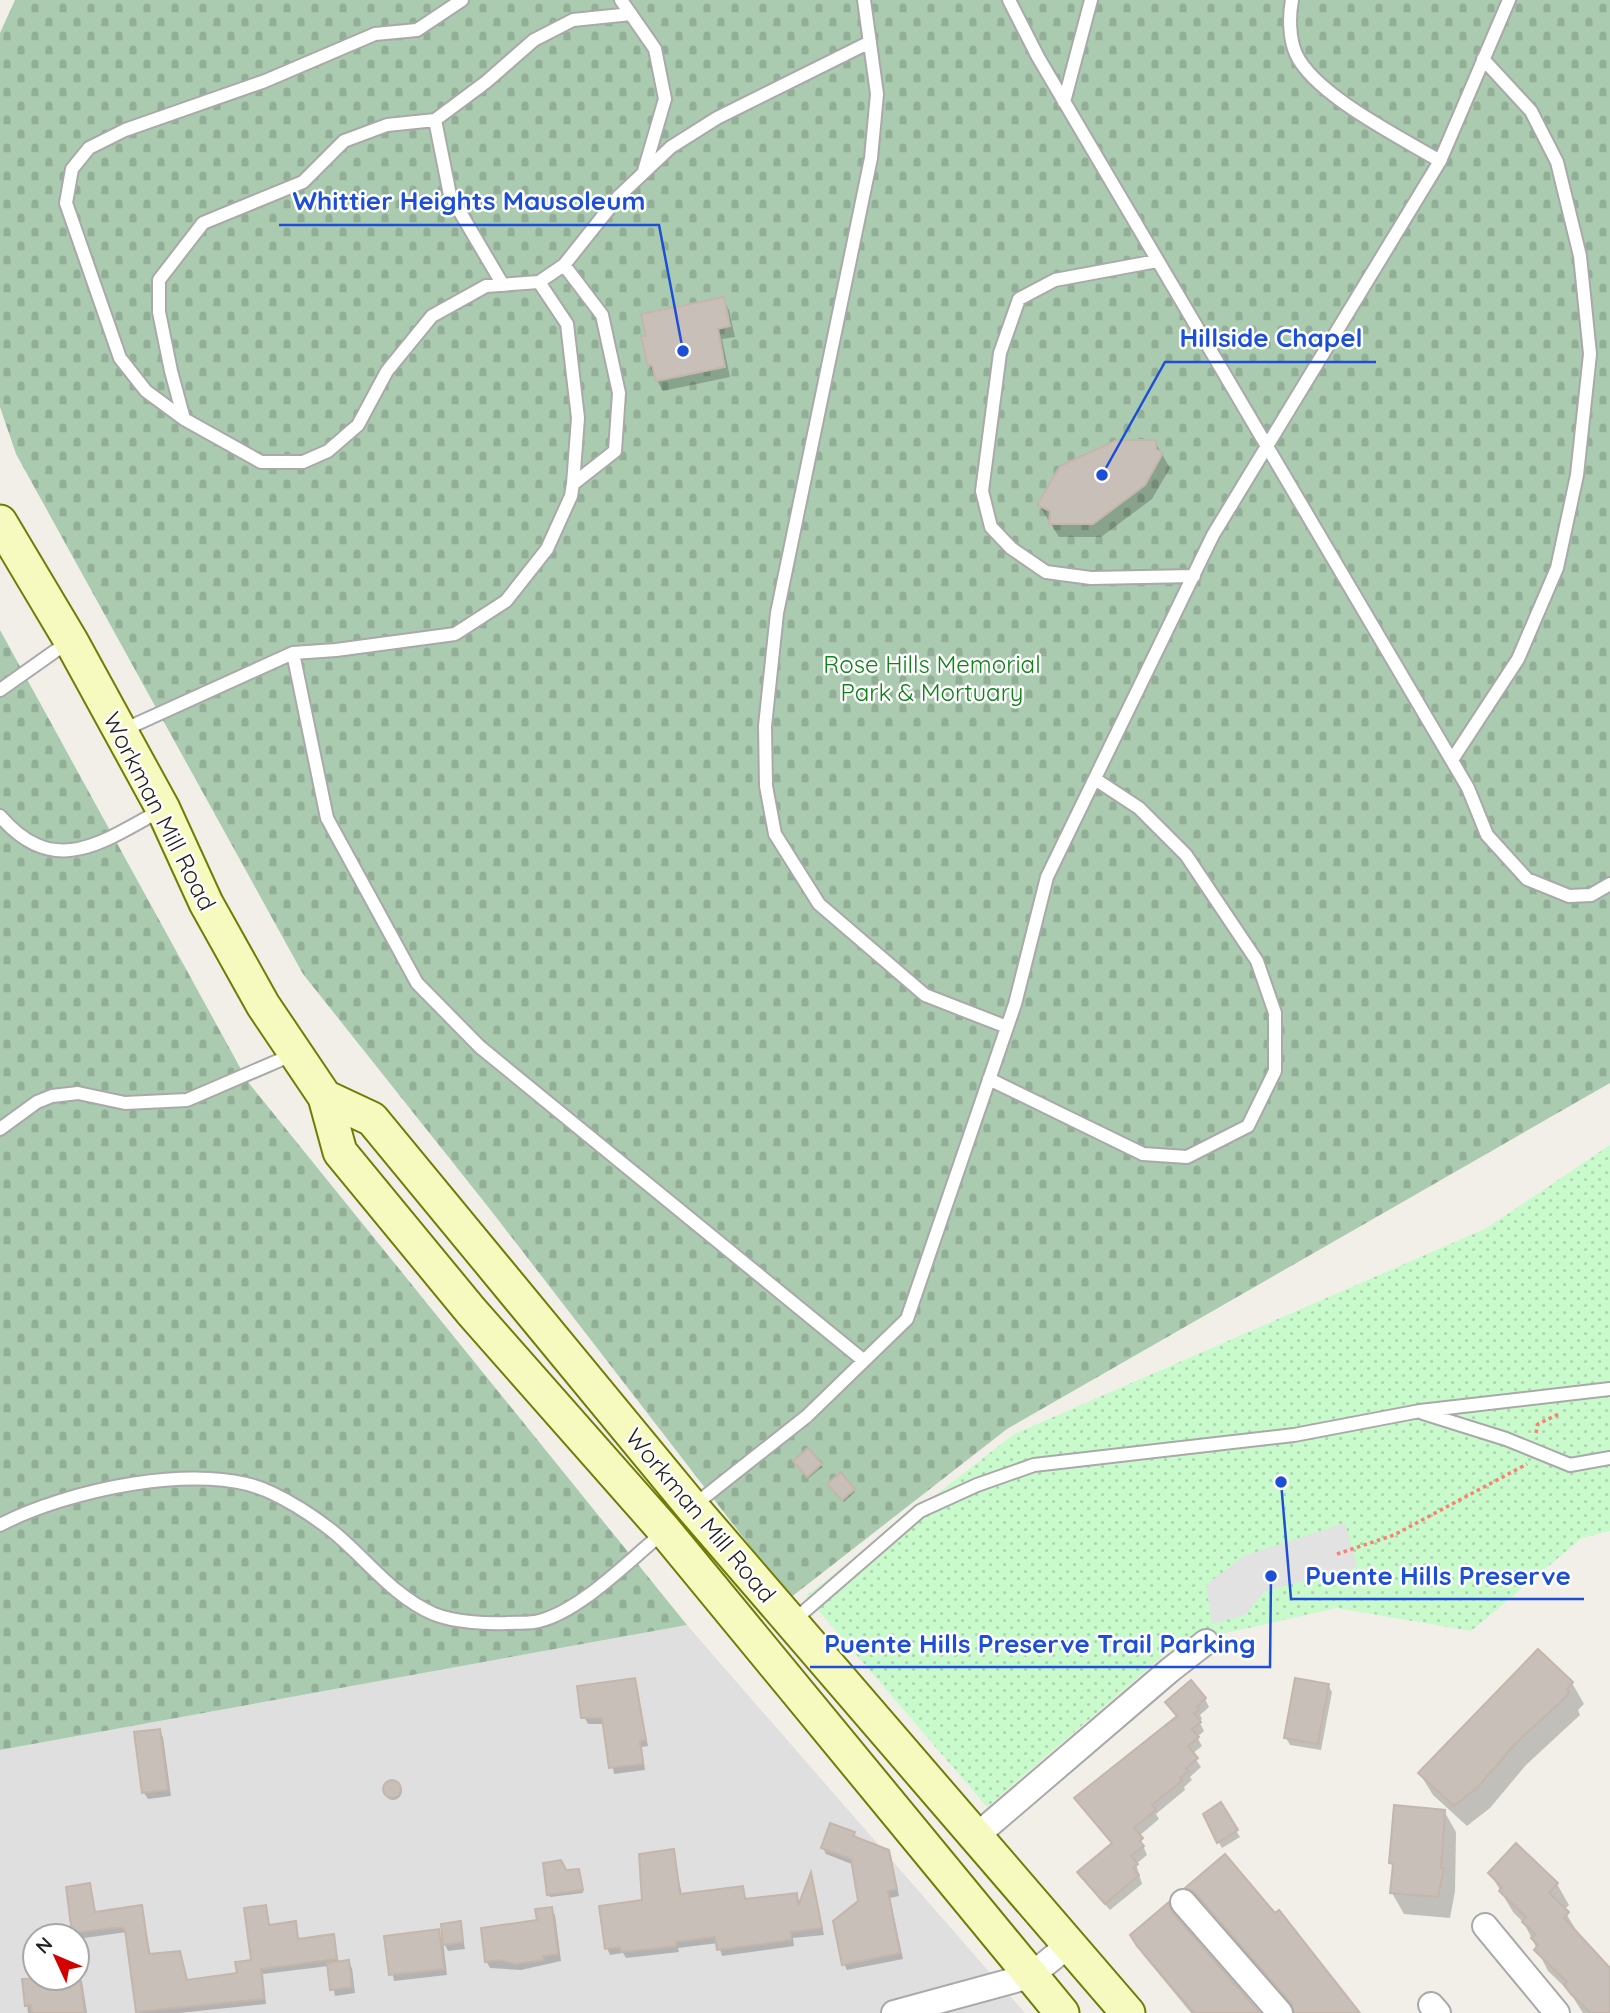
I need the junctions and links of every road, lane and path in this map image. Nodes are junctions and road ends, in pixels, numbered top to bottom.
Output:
1 (462, 0) edge
2 (621, 0) edge
3 (864, 0) edge
4 (1009, 0) edge
5 (1091, 0) edge
6 (1292, 0) edge
7 (1509, 0) edge
8 (631, 14) junction
9 (870, 42) junction
10 (1483, 59) junction
11 (1064, 102) junction
12 (435, 120) junction
13 (1440, 161) junction
14 (644, 172) junction
15 (1157, 261) junction
16 (564, 265) junction
17 (539, 282) junction
18 (503, 285) junction
19 (184, 419) junction
20 (1266, 447) junction
21 (573, 484) junction
22 (0, 522) edge
23 (1194, 576) junction
24 (71, 640) junction
25 (293, 653) junction
26 (0, 690) edge
27 (120, 731) junction
28 (1451, 760) junction
29 (1095, 779) junction
30 (163, 809) junction
31 (0, 816) edge
32 (1610, 884) edge
33 (1007, 1027) junction
34 (294, 1053) junction
35 (989, 1079) junction
36 (325, 1097) junction
37 (0, 1129) edge
38 (863, 1360) junction
39 (1608, 1389) edge
40 (1420, 1412) junction
41 (1531, 1451) junction
42 (1610, 1458) edge
43 (678, 1519) junction
44 (0, 1525) edge
45 (1337, 1554) dead end
46 (791, 1622) junction
47 (1206, 1642) dead end
48 (975, 1837) junction
49 (1184, 1902) dead end
50 (1485, 1926) dead end
51 (1069, 1945) junction
52 (1030, 1976) junction
53 (894, 2013) edge
54 (1062, 2013) edge
55 (1128, 2013) edge
56 (1280, 2013) edge
57 (1557, 2013) edge

1 - 19 lane
2 - 8 lane
3 - 9 lane
4 - 11 lane
5 - 11 lane
6 - 13 lane
7 - 10 lane
8 - 12 lane
8 - 14 lane
9 - 14 lane
9 - 33 lane
10 - 13 lane
10 - 28 lane
11 - 15 lane
12 - 18 lane
12 - 19 lane
13 - 20 lane
14 - 16 lane
15 - 20 lane
15 - 23 lane
16 - 17 lane
16 - 21 lane
17 - 18 lane
17 - 21 lane
18 - 19 lane
20 - 23 lane
20 - 28 lane
21 - 25 lane
22 - 24 main road, Workman Mill Road
23 - 29 lane
24 - 26 lane
24 - 27 main road, Workman Mill Road
25 - 27 lane
25 - 38 lane
27 - 30 main road, Workman Mill Road
28 - 32 lane
29 - 33 lane
29 - 35 lane
30 - 31 lane
30 - 34 main road, Workman Mill Road
33 - 35 lane
34 - 36 main road, Workman Mill Road
34 - 37 lane
35 - 38 lane
36 - 43 main road, Workman Mill Road
36 - 43 main road, Workman Mill Road
38 - 43 lane
39 - 40 lane
39 - 41 path
40 - 41 lane
40 - 46 lane
41 - 42 lane
41 - 45 path
43 - 44 lane
43 - 46 main road, Workman Mill Road
43 - 52 main road, Workman Mill Road
46 - 48 main road, Workman Mill Road
47 - 48 street
48 - 51 main road, Workman Mill Road
49 - 56 street
50 - 57 street
51 - 52 street
51 - 55 main road, Workman Mill Road
52 - 53 street
52 - 54 main road, Workman Mill Road

